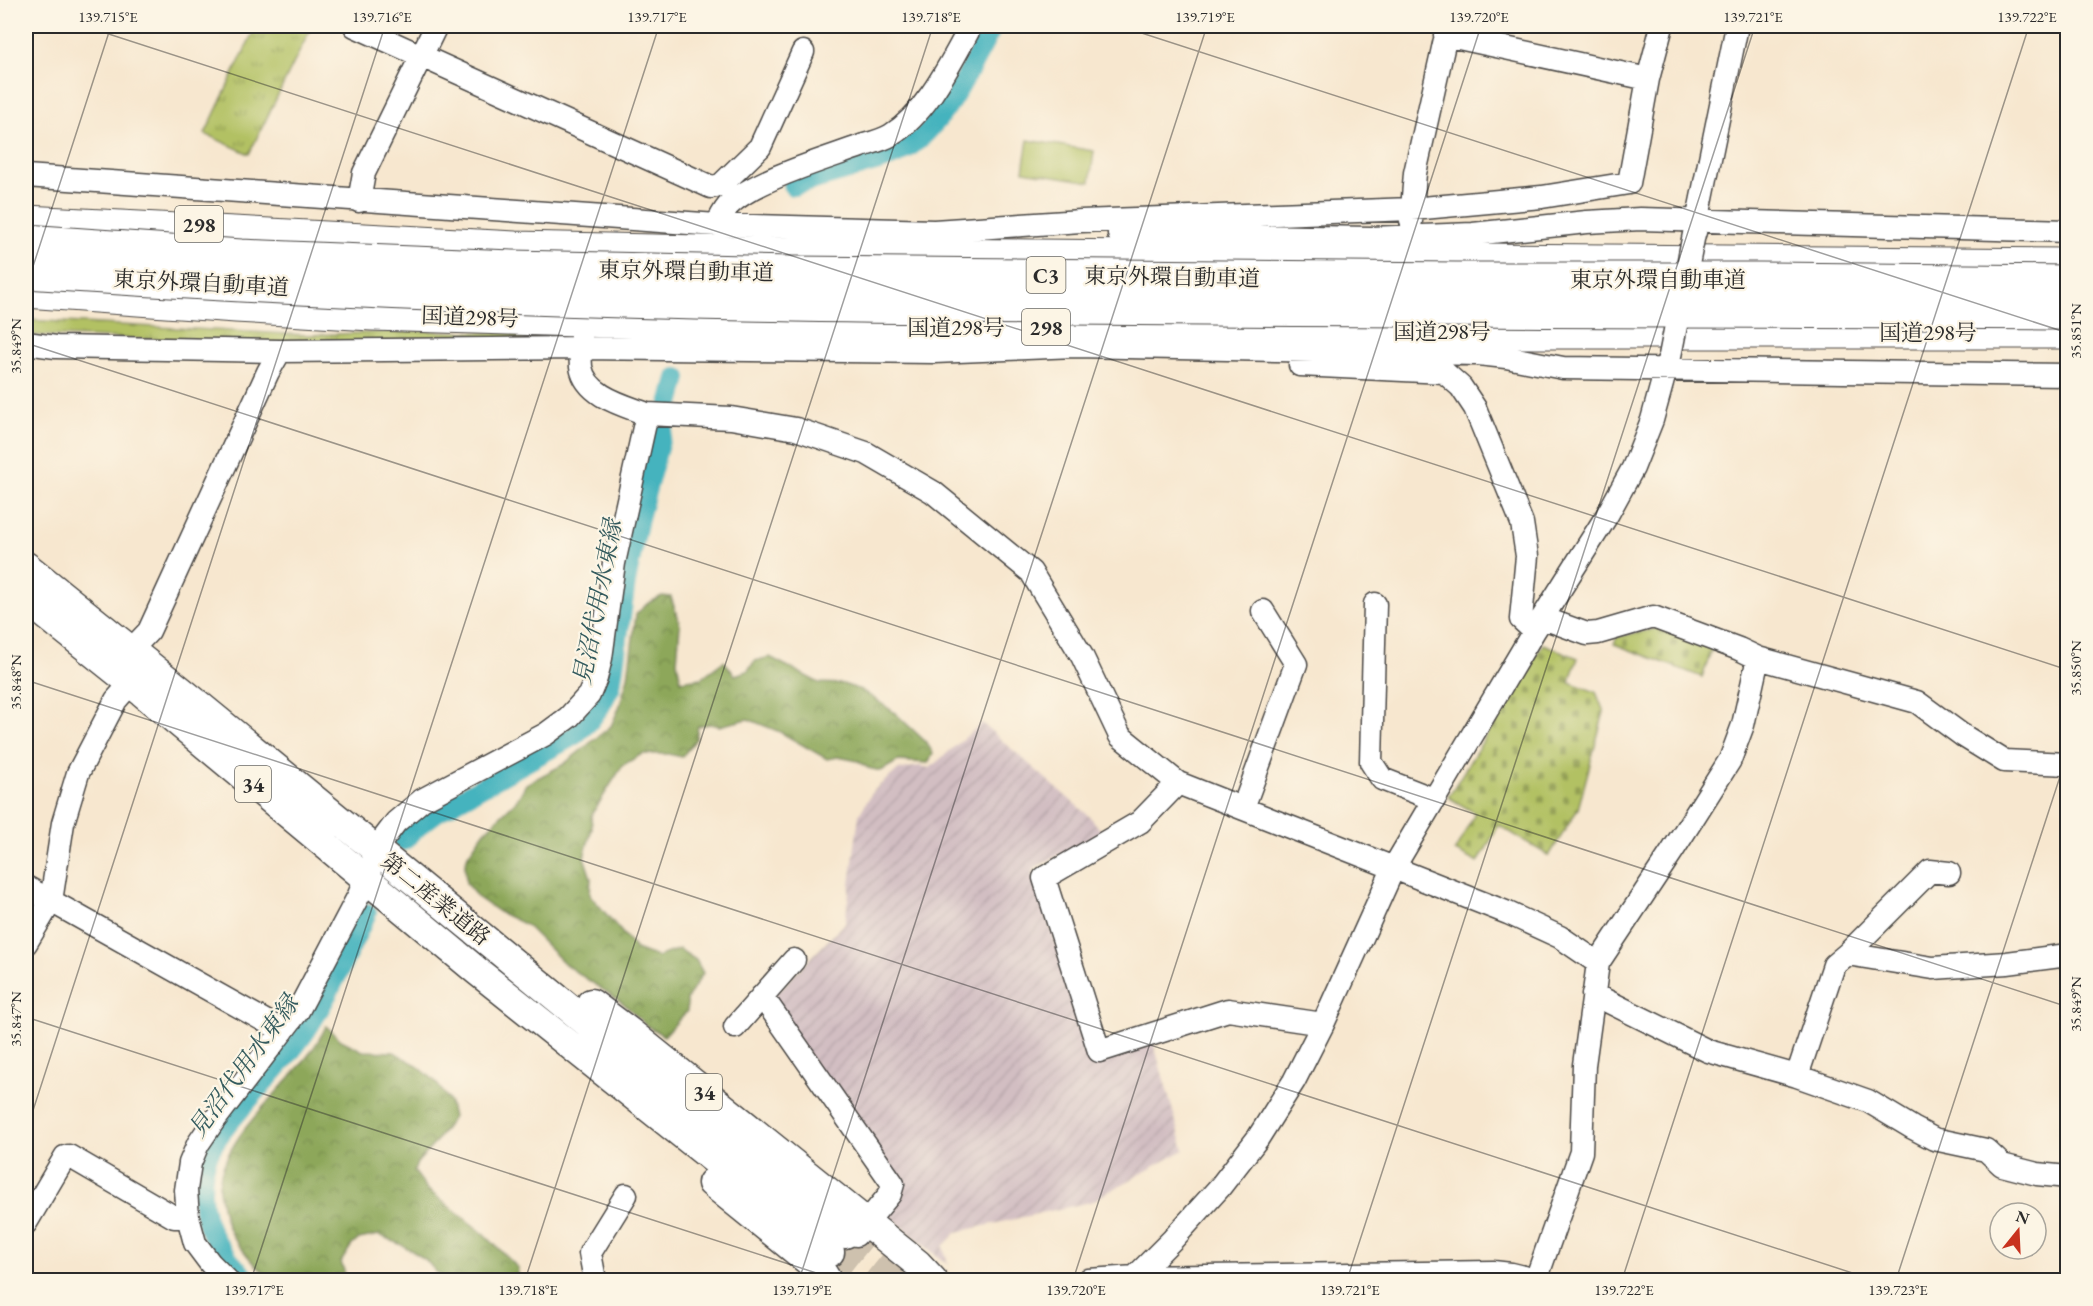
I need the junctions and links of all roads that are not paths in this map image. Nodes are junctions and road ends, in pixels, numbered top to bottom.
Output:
1 (355, 26) edge
2 (436, 26) edge
3 (971, 26) edge
4 (1662, 26) edge
5 (1737, 26) edge
6 (1447, 30) edge
7 (803, 51) dead end
8 (422, 54) junction
9 (1648, 79) junction
10 (26, 176) edge
11 (359, 201) junction
12 (26, 208) edge
13 (569, 214) junction
14 (1411, 216) junction
15 (26, 222) edge
16 (717, 225) junction
17 (1696, 227) junction
18 (934, 231) junction
19 (2067, 231) edge
20 (572, 237) dead end
21 (373, 240) junction
22 (26, 242) edge
23 (2067, 252) edge
24 (1457, 261) junction
25 (2067, 265) edge
26 (26, 272) edge
27 (2067, 282) edge
28 (26, 291) edge
29 (26, 307) edge
30 (2067, 313) edge
31 (372, 314) junction
32 (581, 324) dead end
33 (1457, 332) junction
34 (2067, 332) edge
35 (26, 344) edge
36 (2067, 344) edge
37 (1075, 346) junction
38 (581, 348) junction
39 (280, 351) junction
40 (1668, 363) junction
41 (2067, 375) edge
42 (647, 414) junction
43 (26, 566) edge
44 (26, 599) edge
45 (1375, 604) dead end
46 (1263, 611) dead end
47 (1539, 625) junction
48 (130, 651) junction
49 (1758, 658) junction
50 (131, 683) junction
51 (2067, 764) edge
52 (1178, 783) junction
53 (1434, 799) junction
54 (1243, 808) junction
55 (377, 851) junction
56 (1394, 867) junction
57 (1949, 873) dead end
58 (366, 878) junction
59 (26, 887) edge
60 (51, 901) junction
61 (26, 943) edge
62 (1847, 954) junction
63 (2067, 955) edge
64 (794, 960) dead end
65 (1598, 963) junction
66 (1593, 994) junction
67 (762, 996) junction
68 (1323, 1024) junction
69 (735, 1027) dead end
70 (283, 1031) junction
71 (1797, 1076) junction
72 (2067, 1177) edge
73 (626, 1195) dead end
74 (188, 1217) junction
75 (26, 1223) edge
76 (838, 1252) edge
77 (1134, 1279) edge
78 (1536, 1280) edge
79 (227, 1281) edge
80 (595, 1281) edge
81 (933, 1281) edge
82 (1088, 1281) edge

1 - 8 street
2 - 8 street
3 - 16 street
4 - 9 street
5 - 17 street
6 - 9 street
6 - 14 street
7 - 8 street
8 - 11 street
9 - 14 street
10 - 11 street
11 - 13 street
12 - 21 highway, 298
13 - 16 street
13 - 20 street
14 - 18 street
15 - 21 highway, 298
16 - 18 street
17 - 18 street
17 - 19 street
17 - 40 street, bridge
21 - 24 highway, 298
22 - 27 highway, 東京外環自動車道 / C3, bridge
23 - 24 highway
24 - 25 highway, 298
26 - 30 highway, 東京外環自動車道 / C3, bridge
28 - 31 highway, 国道298号 / 298
29 - 31 highway, 298
31 - 33 highway, 国道298号 / 298
32 - 38 street
33 - 34 highway, 国道298号 / 298
33 - 36 highway
35 - 39 street
37 - 38 street
37 - 40 street
37 - 47 street
38 - 39 street
38 - 42 street
39 - 48 street
40 - 41 street
40 - 47 street
42 - 52 street
42 - 55 street
43 - 48 main road, 第二産業道路 / 34
44 - 50 main road, 第二産業道路 / 34
45 - 53 street
46 - 54 street
47 - 49 street
47 - 53 street
48 - 55 main road, 第二産業道路 / 34
49 - 51 street
49 - 65 street
50 - 58 main road, 第二産業道路 / 34
50 - 60 street
52 - 54 street
52 - 68 street
53 - 56 street
54 - 56 street
55 - 58 street
55 - 76 main road, 第二産業道路 / 34
56 - 65 street
56 - 68 street
57 - 62 street
58 - 70 street
58 - 76 main road, 第二産業道路 / 34
59 - 60 street
60 - 61 street
60 - 70 street
62 - 63 street
62 - 71 street
64 - 67 street
65 - 66 street
66 - 71 street
66 - 78 street
67 - 69 street
67 - 76 street
68 - 77 street
70 - 74 street
71 - 72 street
73 - 80 street
74 - 75 street
74 - 79 street
76 - 81 main road, 34
77 - 78 street
77 - 82 street

